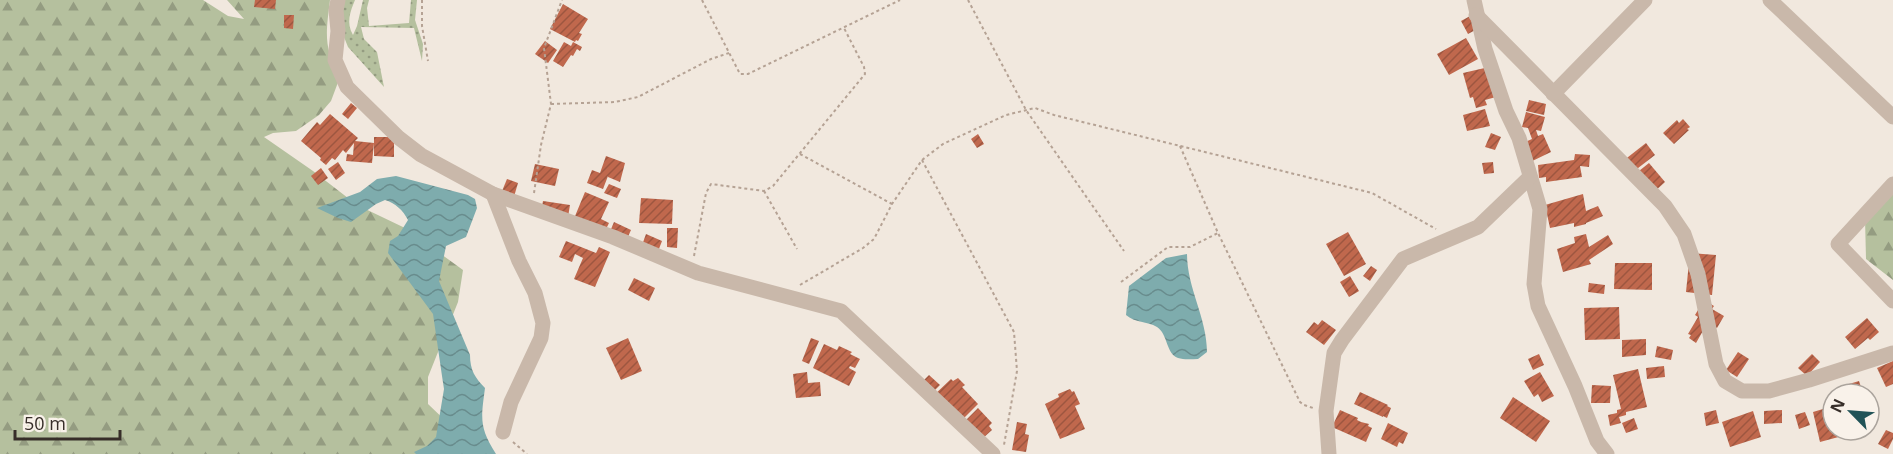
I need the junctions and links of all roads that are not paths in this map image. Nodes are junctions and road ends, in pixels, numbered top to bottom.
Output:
1 (338, 0) edge
2 (1644, 0) edge
3 (1770, 0) edge
4 (1475, 7) edge
5 (1553, 94) junction
6 (1893, 117) edge
7 (1530, 177) junction
8 (1893, 184) edge
9 (493, 194) junction
10 (1893, 301) edge
11 (1893, 353) edge
12 (503, 432) road end
13 (993, 454) edge
14 (1329, 454) edge
15 (1607, 454) edge

1 - 9 street
2 - 5 street
3 - 6 street
4 - 5 street
4 - 7 street
5 - 11 street
7 - 14 street
7 - 15 street
8 - 10 street
9 - 12 street
9 - 13 street

